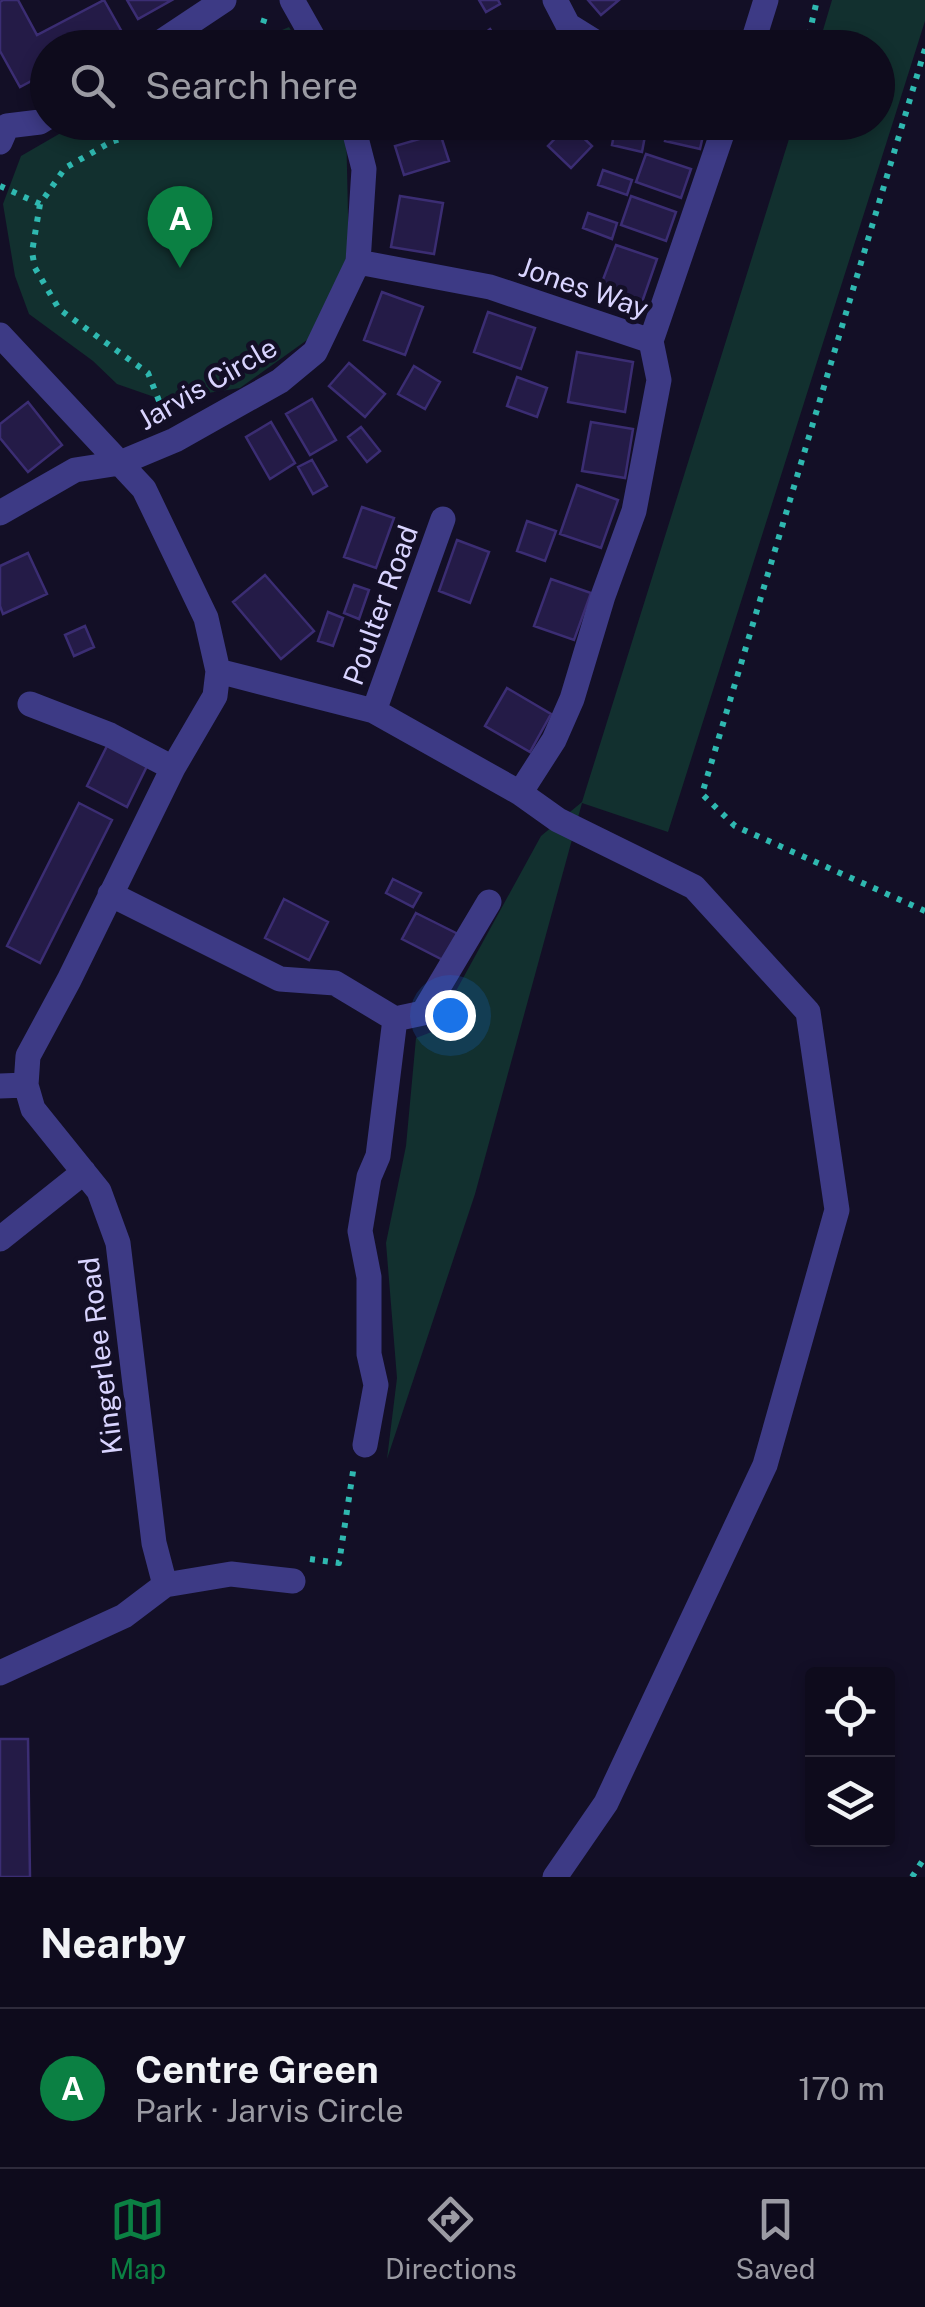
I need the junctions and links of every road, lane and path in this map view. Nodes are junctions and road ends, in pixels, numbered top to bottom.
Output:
1 (224, 0) edge
2 (268, 0) edge
3 (292, 0) edge
4 (555, 0) edge
5 (766, 0) edge
6 (817, 0) edge
7 (179, 30) edge
8 (262, 30) edge
9 (310, 30) edge
10 (577, 30) edge
11 (757, 30) edge
12 (810, 30) edge
13 (925, 49) edge
14 (30, 123) edge
15 (2, 127) edge
16 (117, 140) edge
17 (357, 140) edge
18 (720, 140) edge
19 (0, 186) edge
20 (40, 204) junction
21 (358, 262) junction
22 (0, 335) edge
23 (651, 341) junction
24 (175, 440) junction
25 (120, 463) junction
26 (0, 513) edge
27 (443, 518) dead end
28 (218, 670) junction
29 (30, 704) dead end
30 (374, 712) junction
31 (173, 768) junction
32 (520, 792) junction
33 (110, 894) junction
34 (489, 902) dead end
35 (925, 911) edge
36 (395, 1019) junction
37 (13, 1085) edge
38 (84, 1172) junction
39 (0, 1239) edge
40 (365, 1445) joint
41 (293, 1582) joint
42 (165, 1585) junction
43 (2, 1667) edge
44 (925, 1857) edge
45 (555, 1877) edge
46 (912, 1877) edge

1 - 7 street
2 - 8 path
3 - 9 street
4 - 10 street
5 - 11 street
6 - 12 path
13 - 35 path
14 - 15 street
16 - 20 path
17 - 21 street, Jarvis Circle
18 - 23 street
19 - 20 path
20 - 24 path
21 - 23 street, Jones Way
21 - 24 street, Jarvis Circle
22 - 25 street, Jarvis Circle
23 - 32 street, Jones Way
24 - 25 street, Jarvis Circle
25 - 26 street
25 - 28 street
27 - 30 street, Poulter Road
28 - 30 street, Poulter Road
28 - 31 street, Kingerlee Road
29 - 31 street
30 - 32 street, Poulter Road
31 - 33 street, Kingerlee Road
32 - 45 street, Poulter Road
33 - 36 street
33 - 37 street, Kingerlee Road
34 - 36 street
36 - 40 street
37 - 38 street, Kingerlee Road
38 - 39 street
38 - 42 street, Kingerlee Road
40 - 41 path
41 - 42 street
42 - 43 street
44 - 46 path

